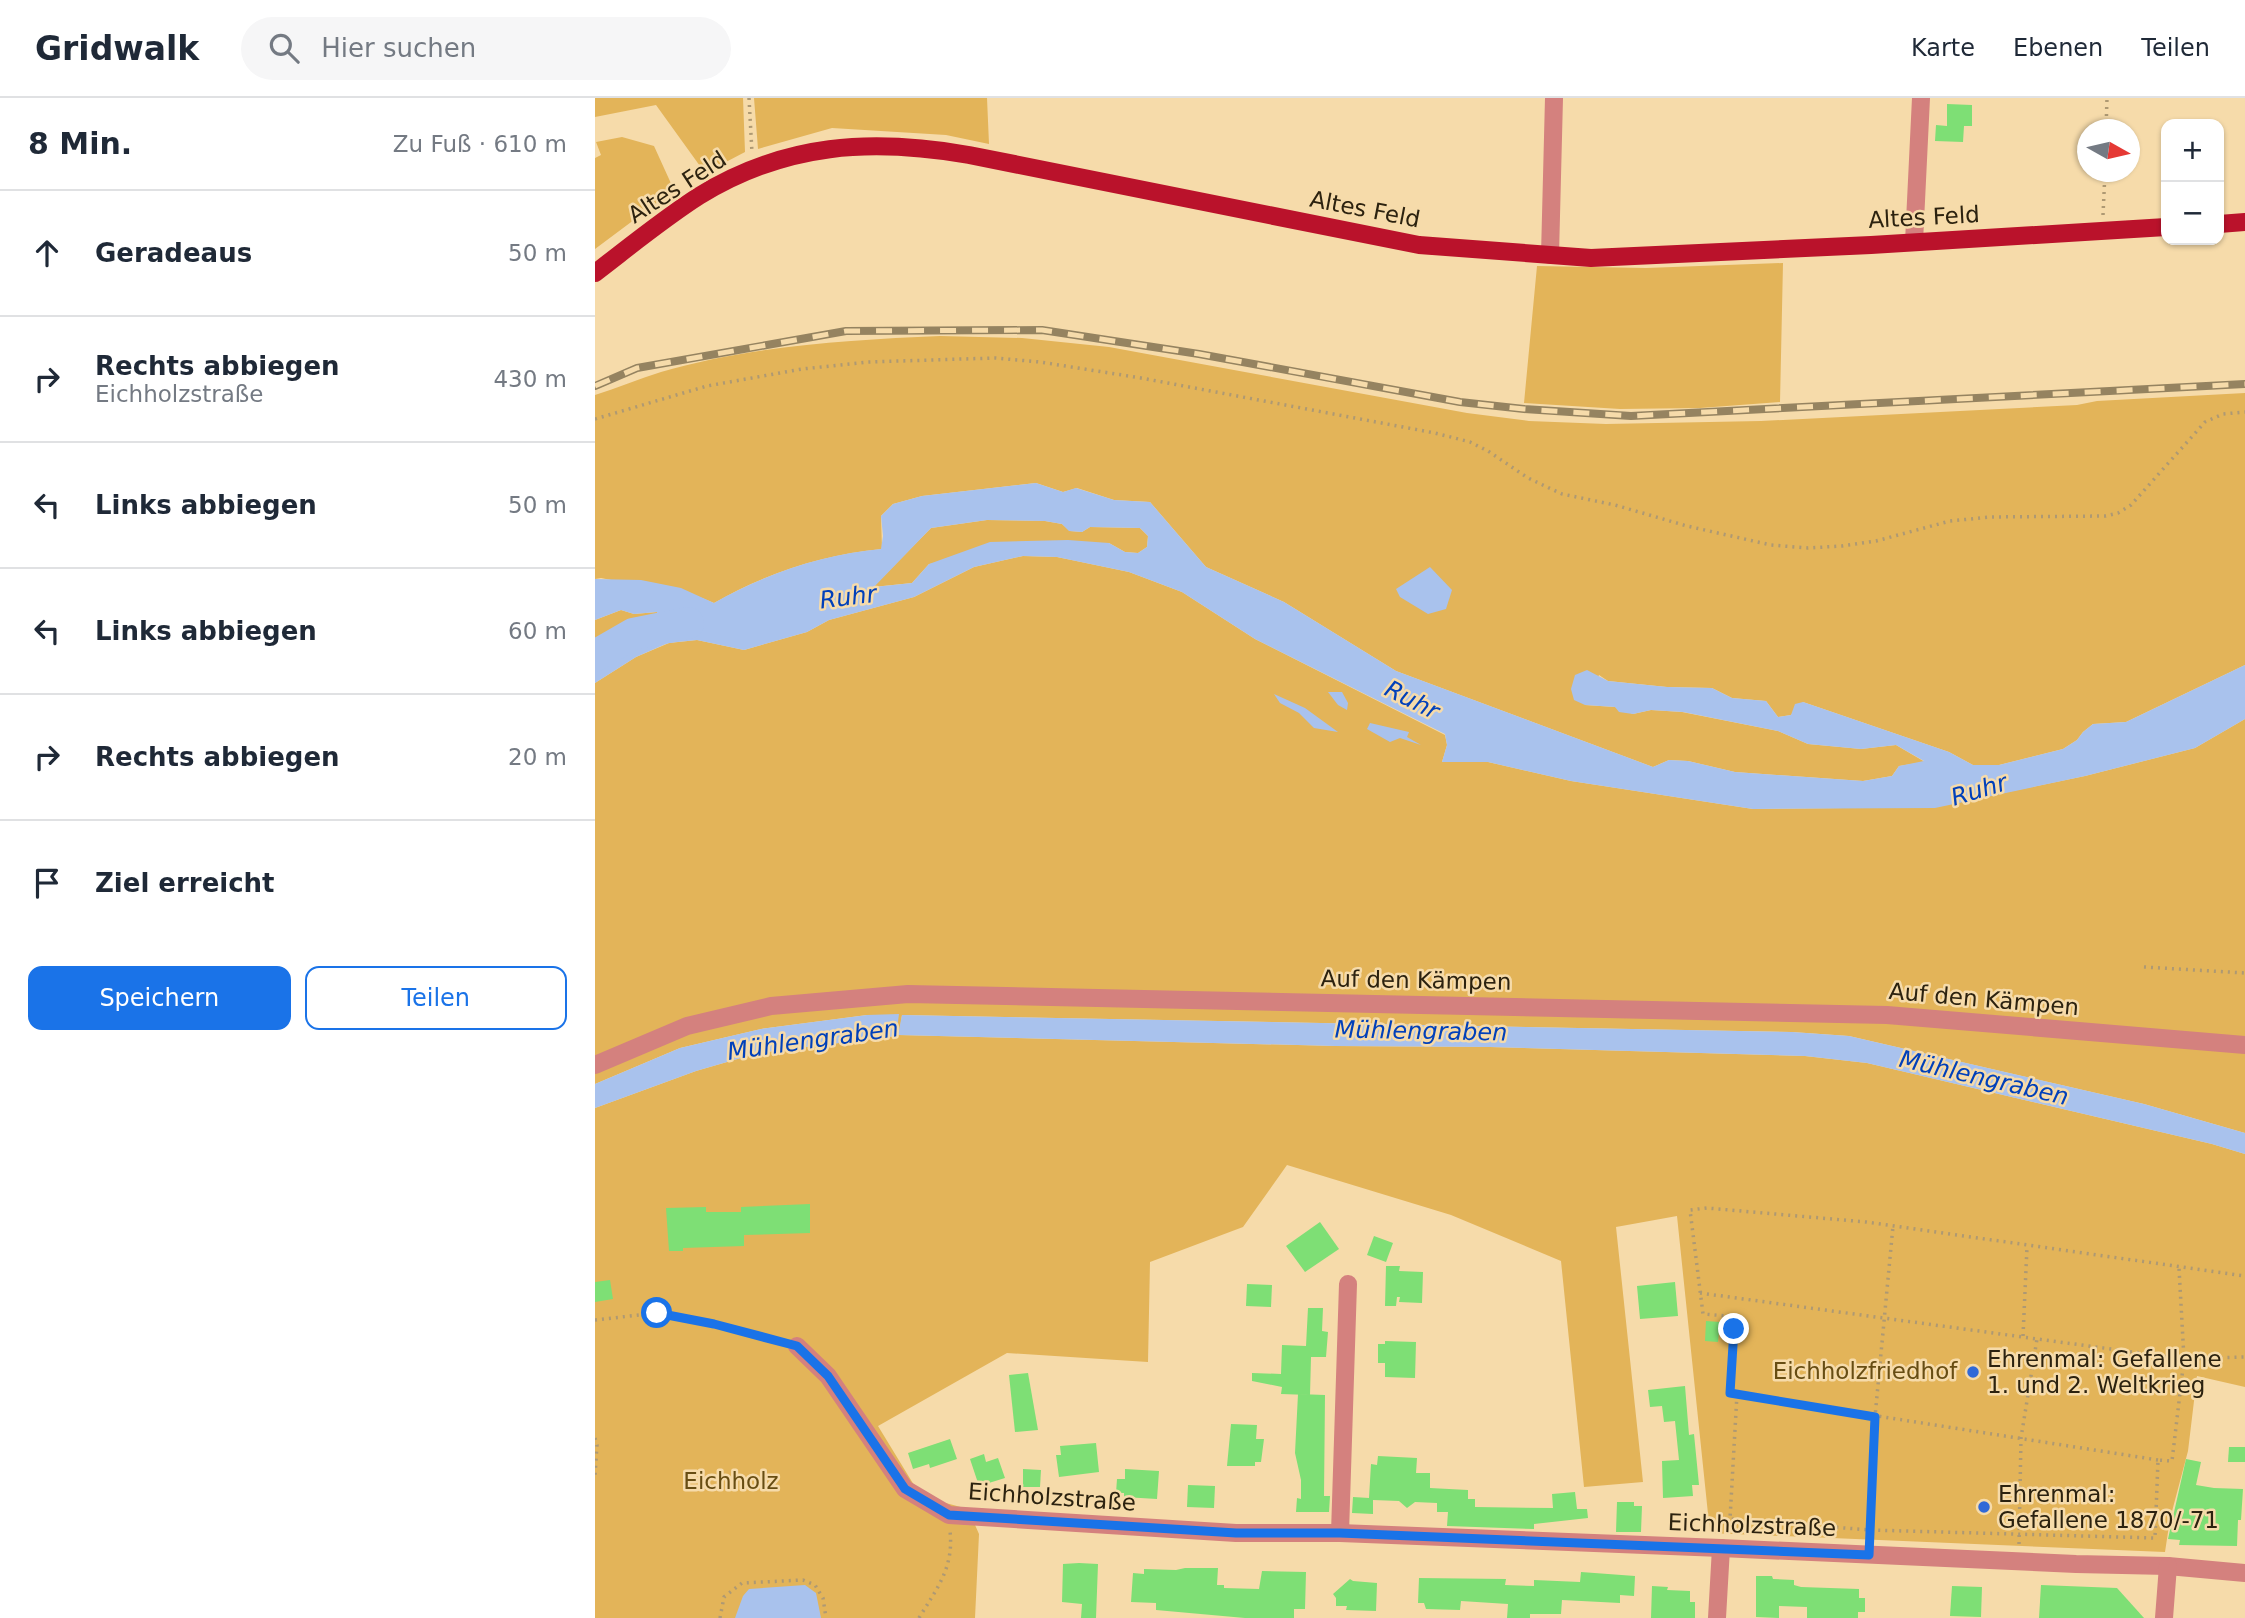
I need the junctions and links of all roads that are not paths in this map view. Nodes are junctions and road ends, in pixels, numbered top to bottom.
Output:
1 (1554, 98) edge
2 (1920, 98) edge
3 (2245, 222) edge
4 (2224, 224) edge
5 (2161, 227) edge
6 (1915, 242) junction
7 (1550, 255) junction
8 (595, 273) edge
9 (2245, 1045) edge
10 (595, 1065) edge
11 (1348, 1284) dead end
12 (797, 1346) road end
13 (1340, 1533) junction
14 (1721, 1548) junction
15 (2168, 1566) junction
16 (2245, 1573) edge
17 (1717, 1618) edge
18 (2164, 1618) edge

1 - 7 street
2 - 6 street
3 - 4 main road
5 - 6 main road, Altes Feld
6 - 7 main road, Altes Feld
7 - 8 main road, Altes Feld
9 - 10 street, Auf den Kämpen
11 - 13 street
12 - 13 street, Eichholzstraße
13 - 14 street, Eichholzstraße
14 - 15 street, Eichholzstraße
14 - 17 street
15 - 16 street, Eichholzstraße
15 - 18 street

